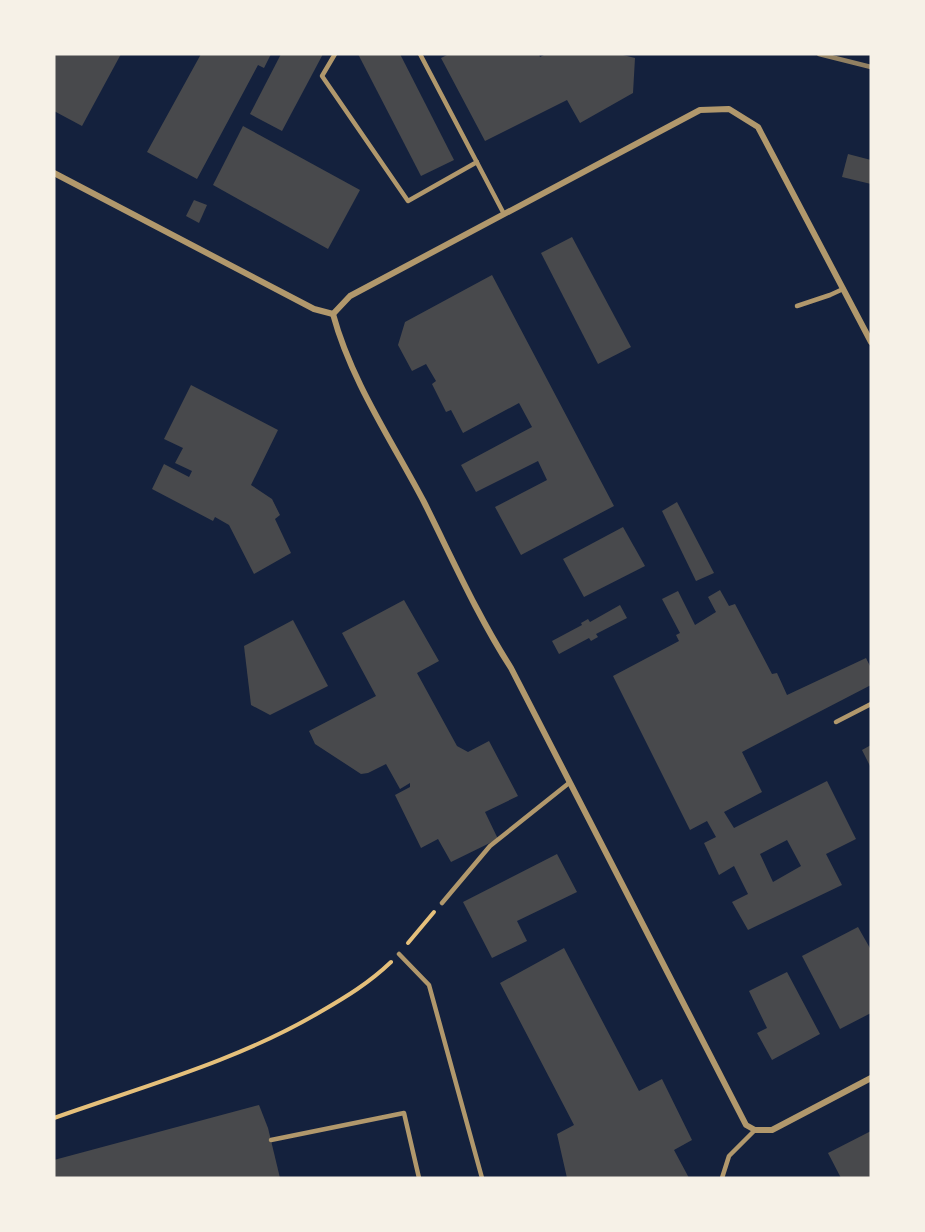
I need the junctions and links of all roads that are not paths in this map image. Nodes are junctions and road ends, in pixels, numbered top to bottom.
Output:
1 (335, 54) edge
2 (420, 54) edge
3 (477, 162) junction
4 (54, 173) edge
5 (504, 214) junction
6 (843, 289) junction
7 (797, 306) dead end
8 (333, 314) junction
9 (871, 342) edge
10 (871, 704) edge
11 (836, 722) dead end
12 (569, 783) junction
13 (442, 903) road end
14 (399, 954) road end
15 (871, 1078) edge
16 (755, 1130) junction
17 (271, 1140) dead end
18 (418, 1178) edge
19 (482, 1178) edge
20 (722, 1178) edge

1 - 3 lane
2 - 3 lane
3 - 5 lane
4 - 8 street
5 - 6 street
5 - 8 street
6 - 7 lane
6 - 9 street
8 - 12 street
10 - 11 lane
12 - 13 lane
12 - 16 street
14 - 19 lane
15 - 16 street
16 - 20 lane
17 - 18 lane

